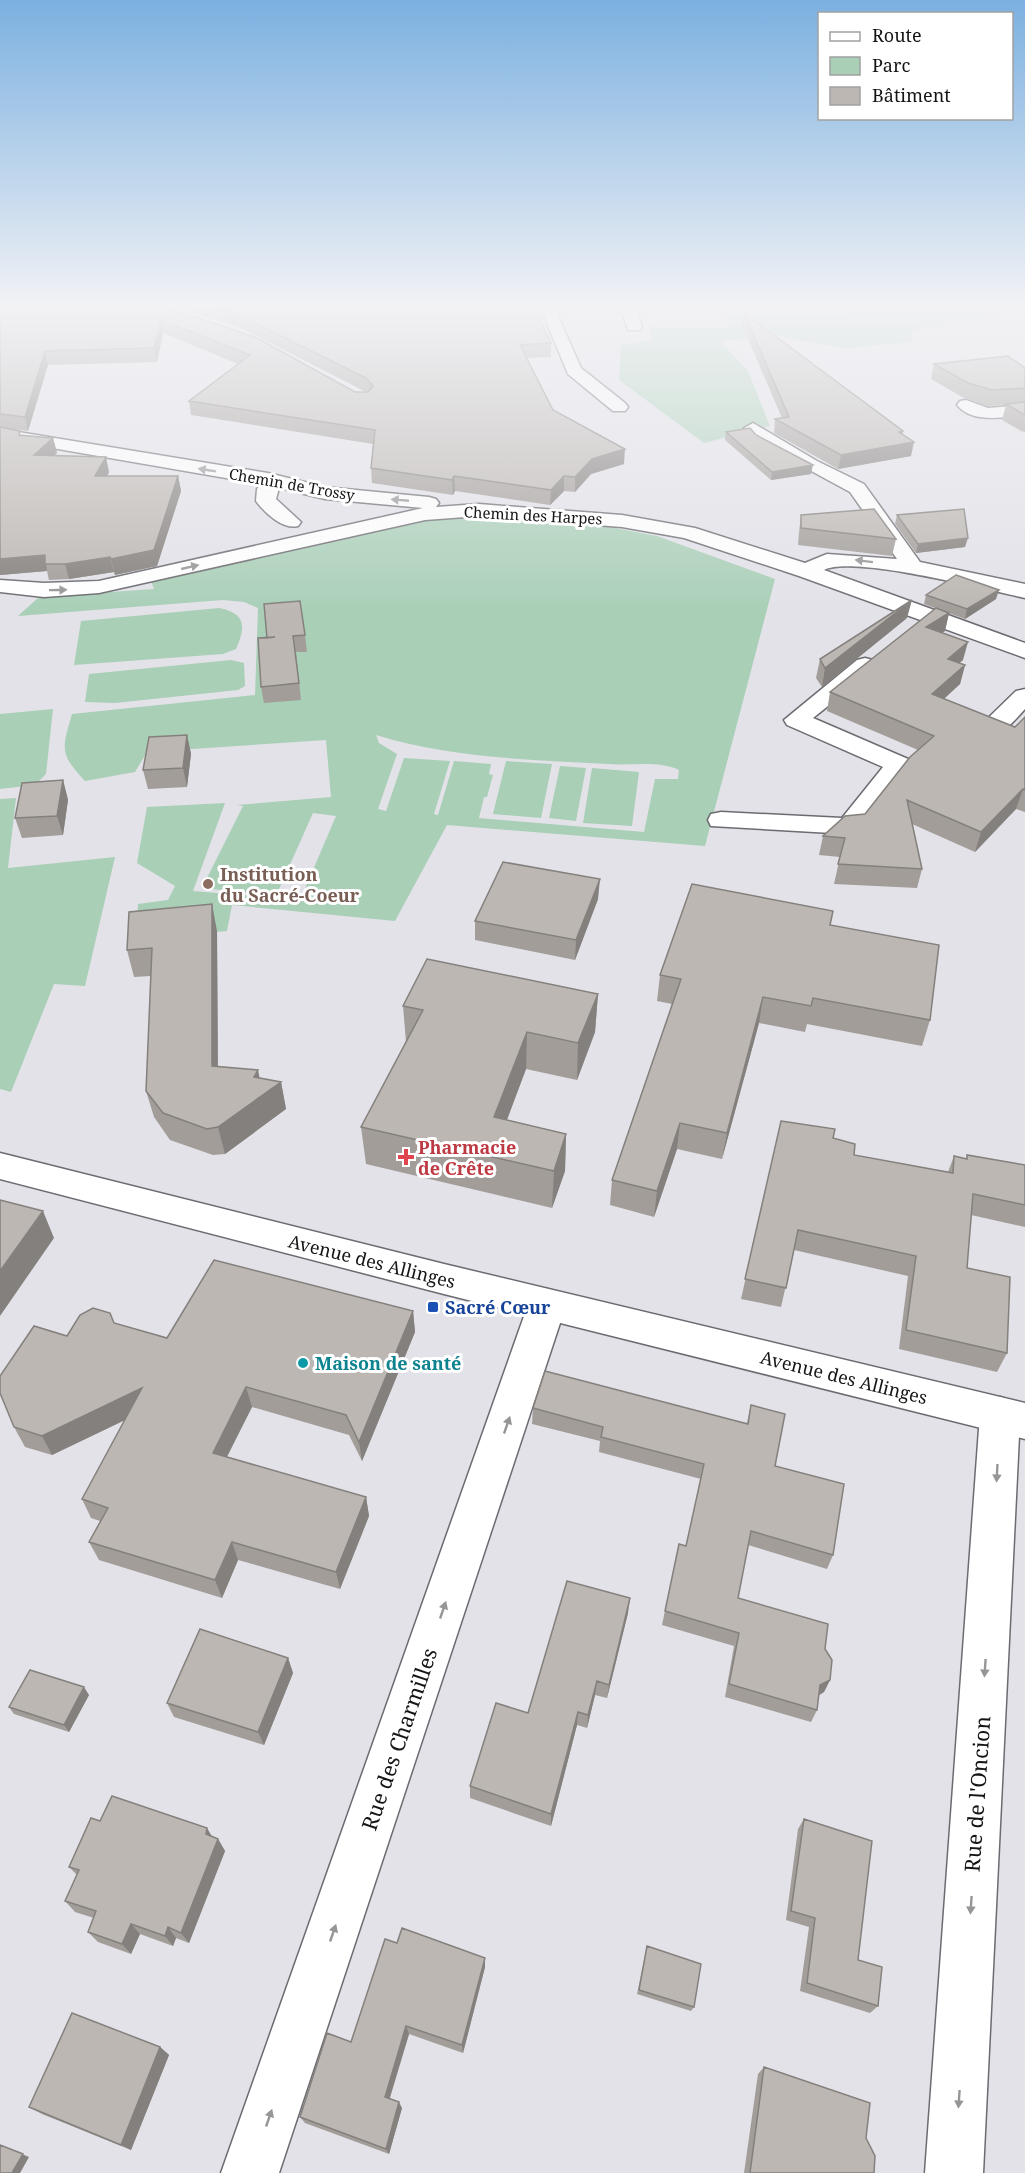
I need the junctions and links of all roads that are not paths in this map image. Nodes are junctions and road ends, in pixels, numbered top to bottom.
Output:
1 (980, 410) edge
2 (1020, 410) edge
3 (753, 428) edge
4 (0, 434) edge
5 (275, 481) junction
6 (479, 510) junction
7 (291, 522) dead end
8 (913, 567) junction
9 (807, 572) junction
10 (0, 585) edge
11 (1025, 591) edge
12 (884, 650) edge
13 (1025, 651) edge
14 (1025, 696) edge
15 (994, 726) edge
16 (721, 820) dead end
17 (0, 1166) edge
18 (548, 1305) junction
19 (1013, 1418) edge
20 (250, 2173) edge
21 (954, 2173) edge

1 - 2 street
3 - 8 street
5 -> 4 street, Chemin de Trossy
6 -> 5 street, Chemin de Trossy
5 - 7 street
6 - 9 street, Chemin des Harpes
10 -> 6 street, Chemin des Harpes
8 -> 9 street
8 - 11 street
9 - 13 street, Chemin des Harpes
12 - 16 street
14 - 15 street
17 - 18 street, Avenue des Allinges
18 - 19 street, Avenue des Allinges
20 -> 18 street, Rue des Charmilles
19 -> 21 street, Rue de l'Oncion

